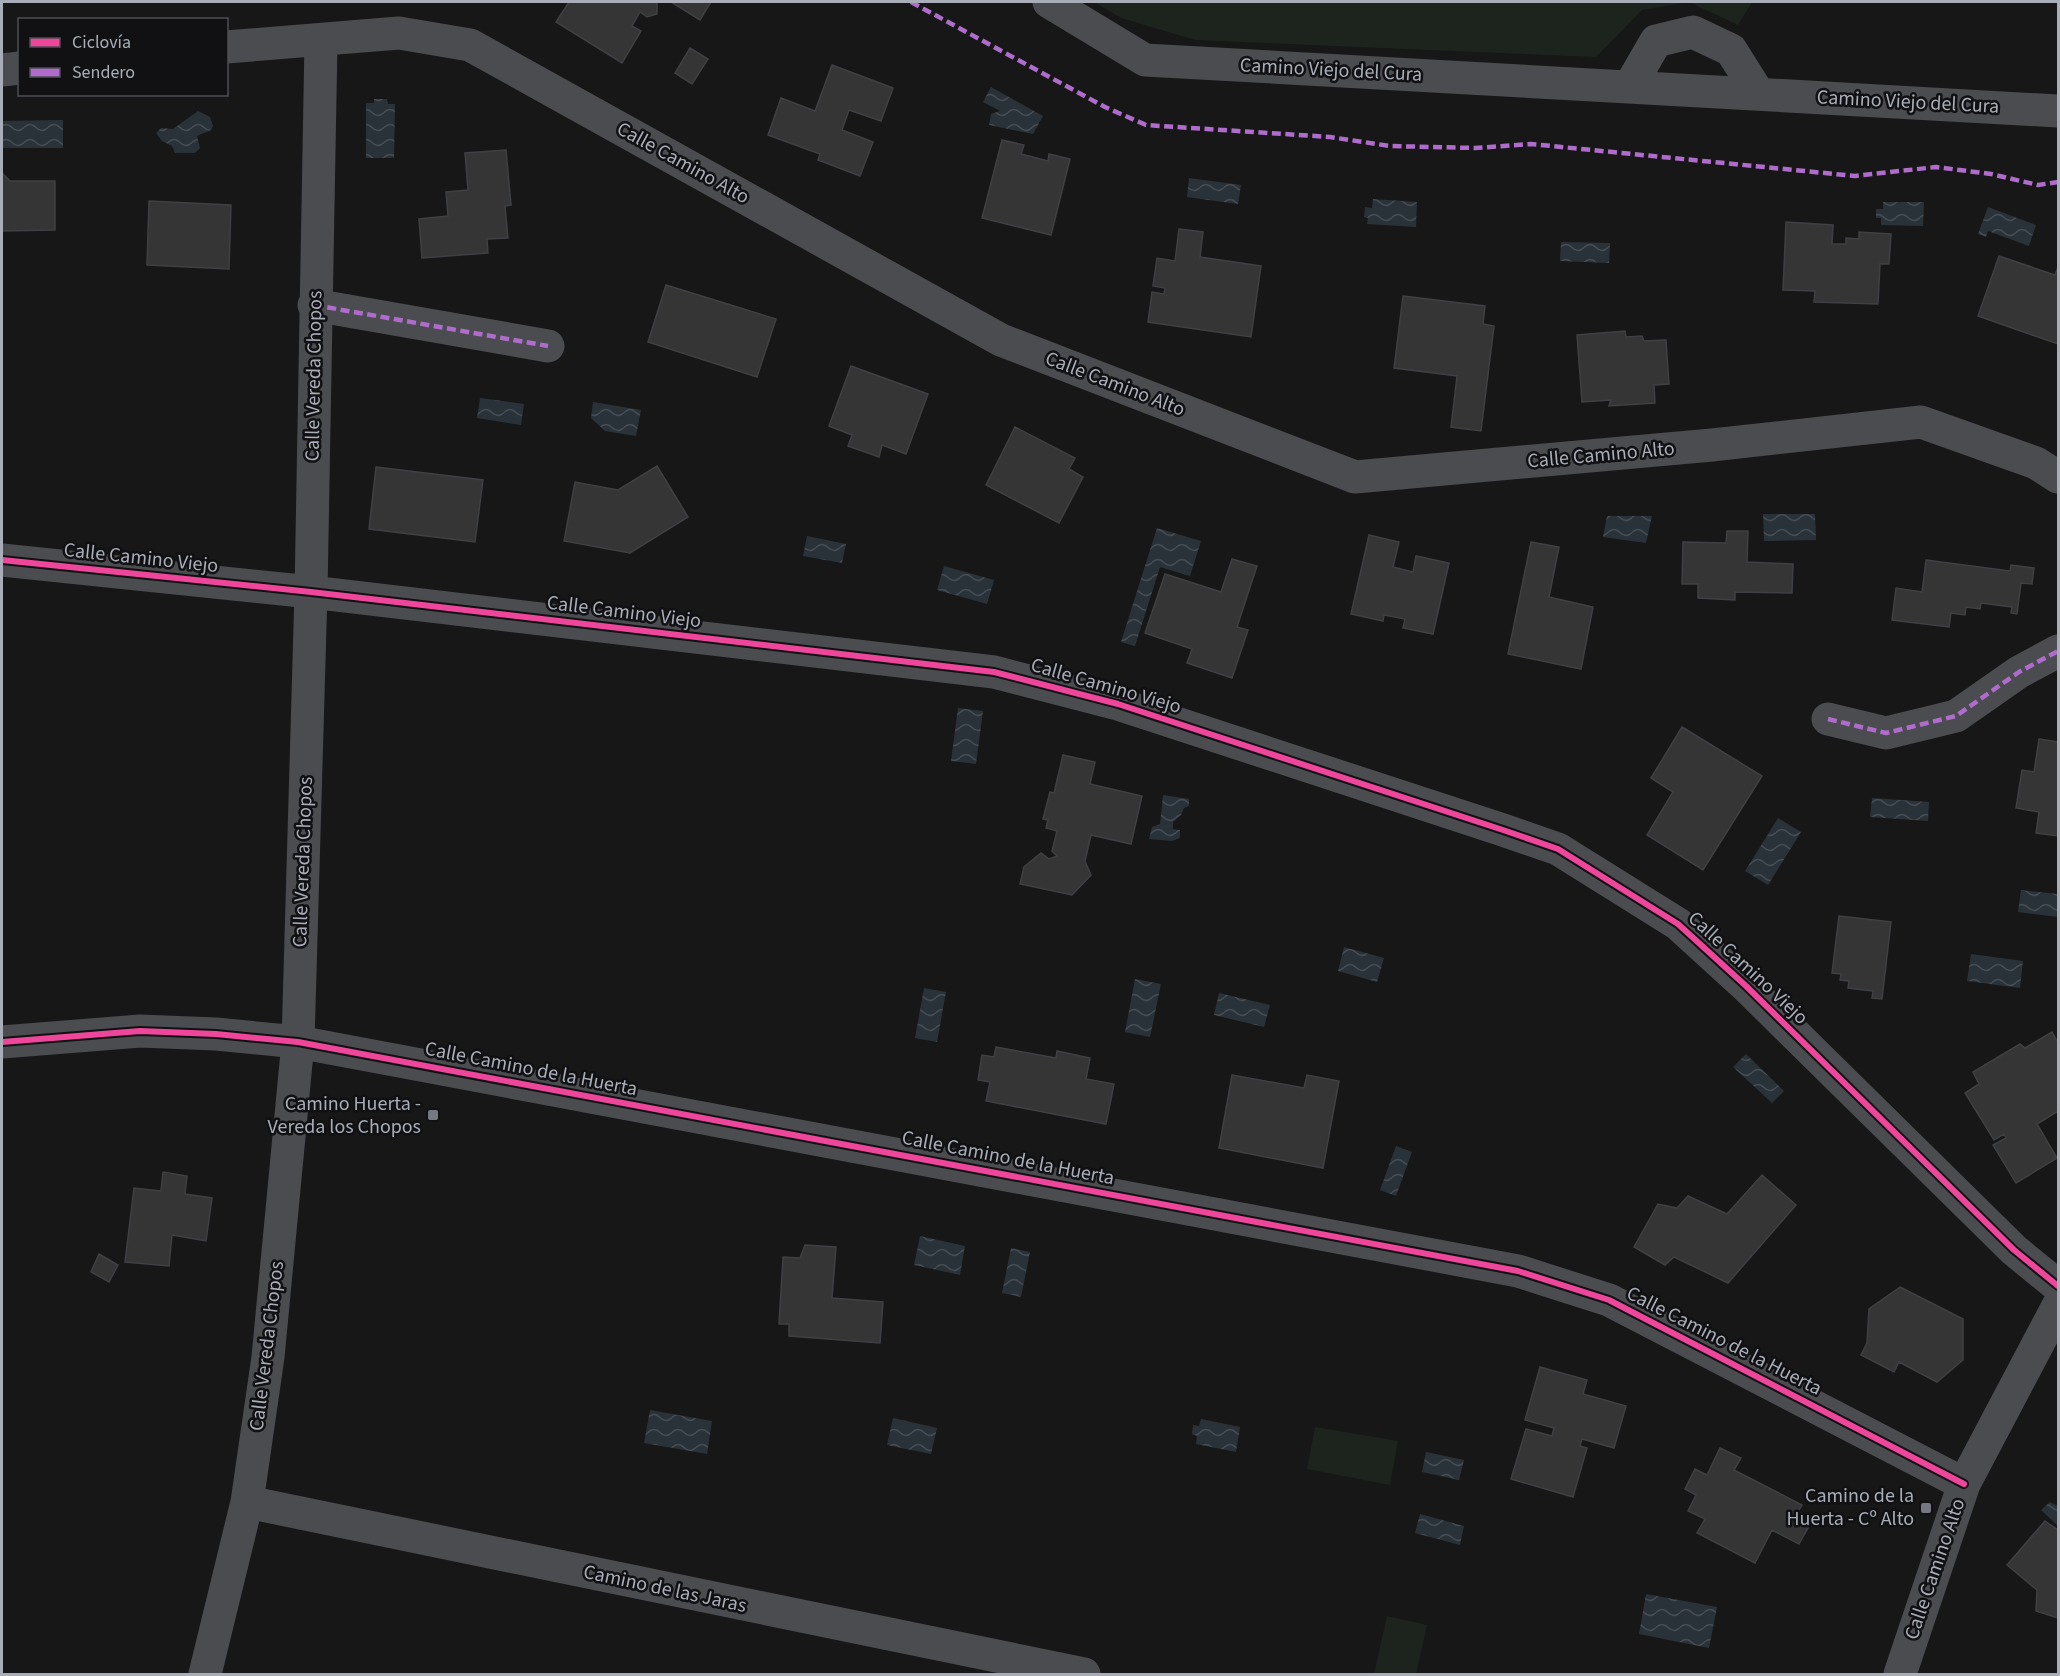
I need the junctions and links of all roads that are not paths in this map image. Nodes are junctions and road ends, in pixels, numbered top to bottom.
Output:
1 (1049, 2) edge
2 (321, 41) junction
3 (228, 47) edge
4 (18, 68) edge
5 (2, 70) edge
6 (1630, 86) junction
7 (1758, 93) junction
8 (2058, 111) edge
9 (314, 305) junction
10 (548, 346) dead end
11 (2058, 477) edge
12 (2, 560) edge
13 (311, 592) junction
14 (2058, 651) edge
15 (1828, 719) dead end
16 (2, 1042) edge
17 (298, 1042) junction
18 (2058, 1286) edge
19 (2058, 1306) edge
20 (1964, 1484) junction
21 (247, 1502) junction
22 (204, 1674) edge
23 (1084, 1674) edge
24 (1900, 1674) edge

1 - 6 street, Camino Viejo del Cura
2 - 3 street, Calle Camino Alto
2 - 9 street, Calle Vereda Chopos
2 - 11 street, Calle Camino Alto
4 - 5 street
6 - 7 street, Camino Viejo del Cura
6 - 7 street
7 - 8 street, Camino Viejo del Cura
9 - 10 street
9 - 13 street, Calle Vereda Chopos
12 - 13 street, Calle Camino Viejo
13 - 17 street, Calle Vereda Chopos
13 - 18 street, Calle Camino Viejo
14 - 15 street
16 - 17 street, Calle Camino de la Huerta
17 - 20 street, Calle Camino de la Huerta
17 - 21 street, Calle Vereda Chopos
19 - 20 street, Calle Camino Alto
20 - 24 street, Calle Camino Alto
21 - 22 street, Calle Vereda Chopos
21 - 23 street, Camino de las Jaras

